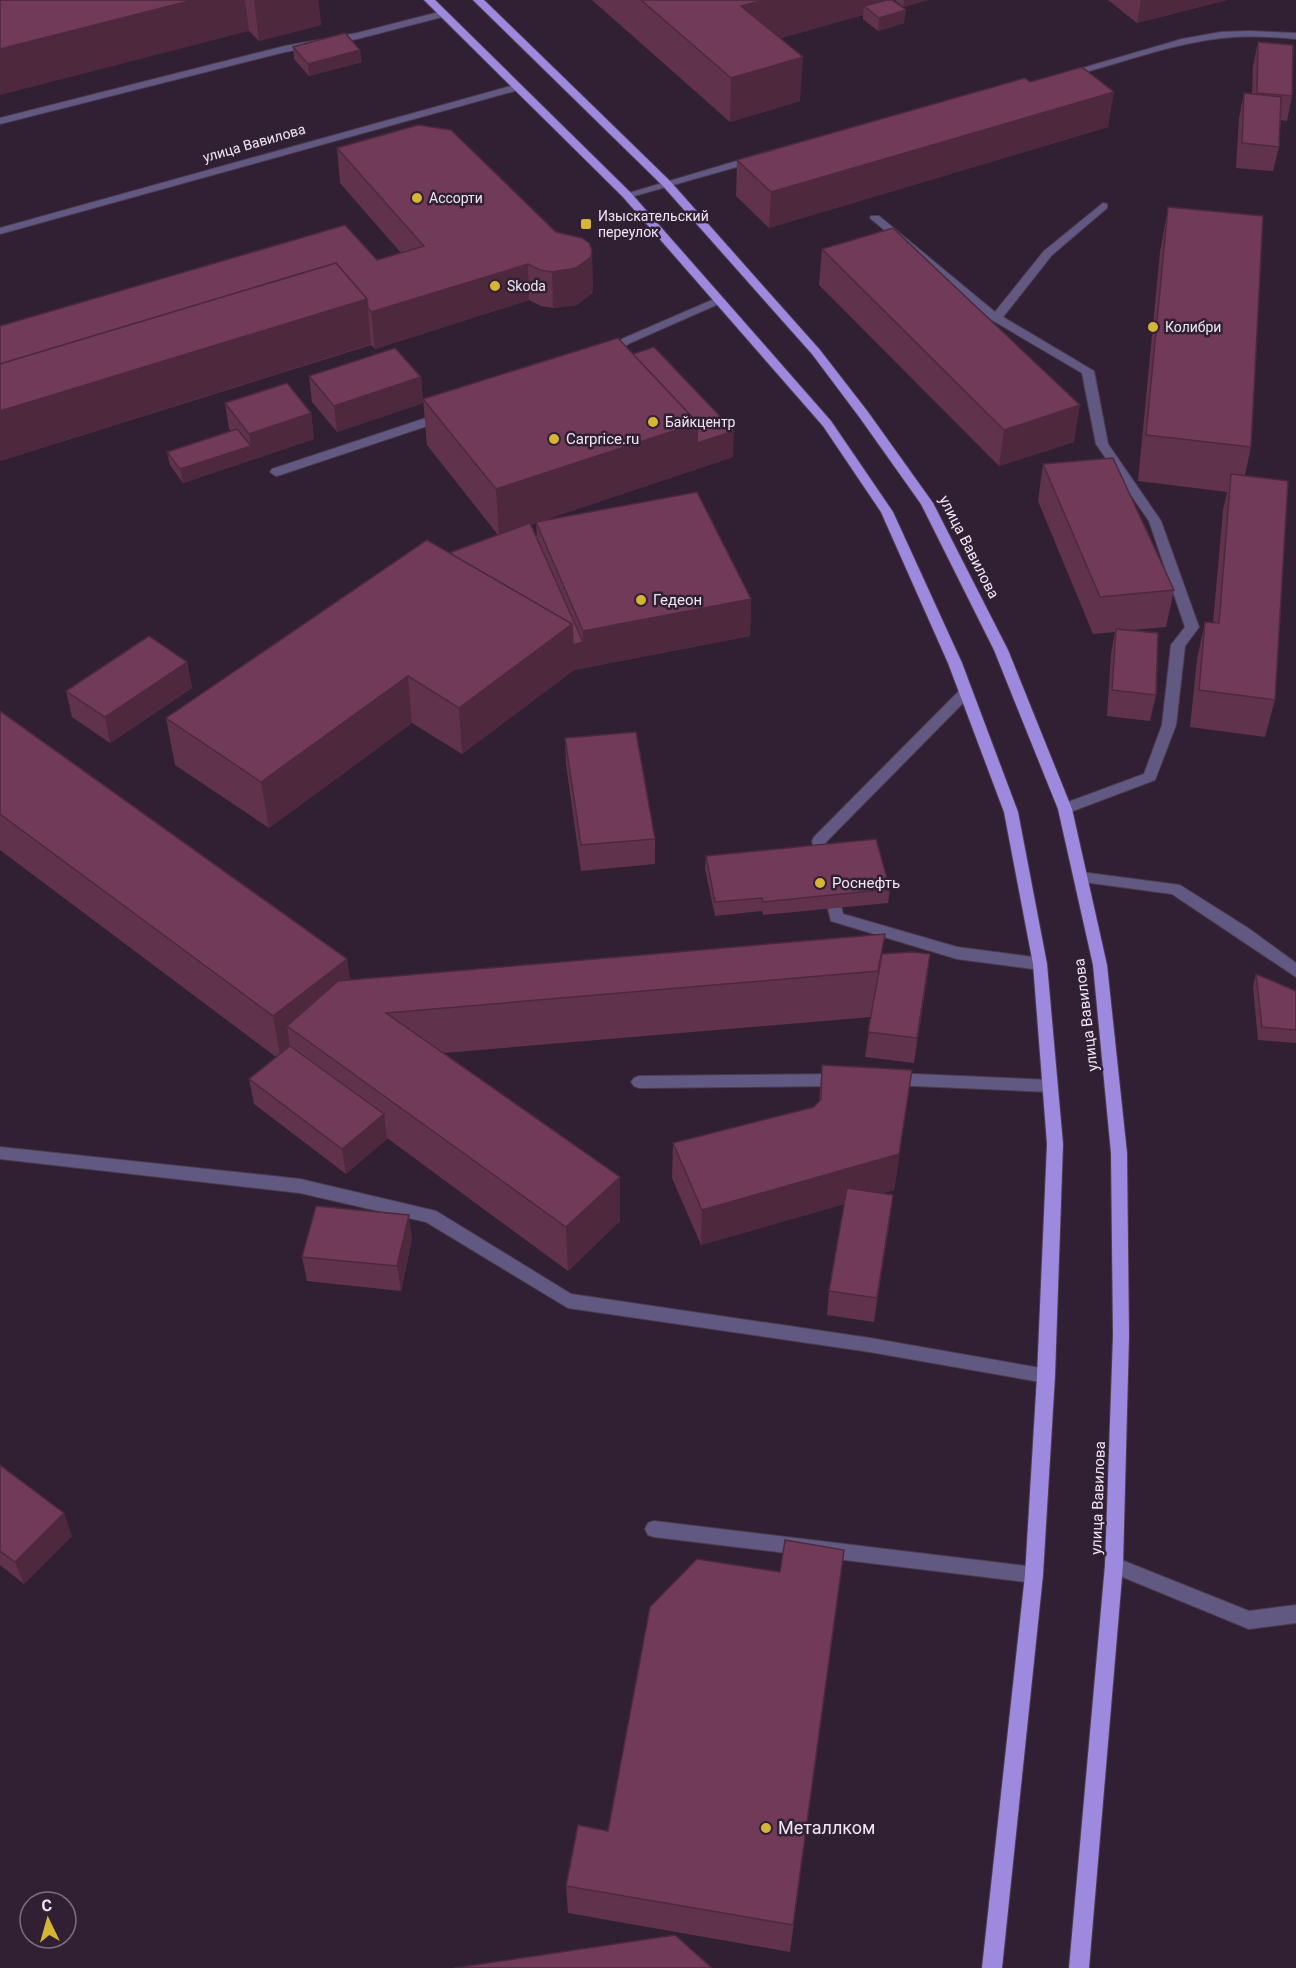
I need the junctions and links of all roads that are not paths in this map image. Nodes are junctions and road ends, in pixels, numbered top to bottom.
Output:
1 (429, 0) edge
2 (478, 0) edge
3 (443, 14) junction
4 (1296, 36) edge
5 (1059, 76) edge
6 (518, 87) junction
7 (0, 121) edge
8 (770, 155) edge
9 (666, 183) junction
10 (627, 195) junction
11 (1103, 206) dead end
12 (875, 218) dead end
13 (0, 231) edge
14 (719, 300) junction
15 (996, 318) junction
16 (590, 363) edge
17 (452, 413) edge
18 (276, 472) dead end
19 (966, 692) junction
20 (1065, 809) junction
21 (1081, 877) junction
22 (1040, 964) junction
23 (1296, 971) edge
24 (852, 1079) edge
25 (876, 1079) edge
26 (639, 1082) dead end
27 (1050, 1086) junction
28 (0, 1153) edge
29 (1046, 1376) junction
30 (654, 1529) dead end
31 (1114, 1565) junction
32 (1034, 1575) junction
33 (1296, 1614) edge
34 (992, 1968) edge
35 (1079, 1968) edge

1 - 3 main road
2 - 9 main road, улица Вавилова
3 - 6 main road
3 - 7 street
4 - 5 street
6 - 10 main road
6 - 13 street, улица Вавилова
8 - 9 street
9 - 10 street
9 - 20 main road, улица Вавилова
10 - 14 main road
11 - 15 street
12 - 15 street
14 - 16 street
14 - 19 main road
15 - 20 street
17 - 18 street
19 - 22 main road
19 - 22 street
20 - 21 main road, улица Вавилова
21 - 23 street
21 - 31 main road, улица Вавилова
22 - 27 main road
24 - 26 street
25 - 27 street
27 - 29 main road
28 - 29 street
29 - 32 main road
30 - 32 street
31 - 33 street
31 - 35 main road, улица Вавилова
32 - 34 main road

